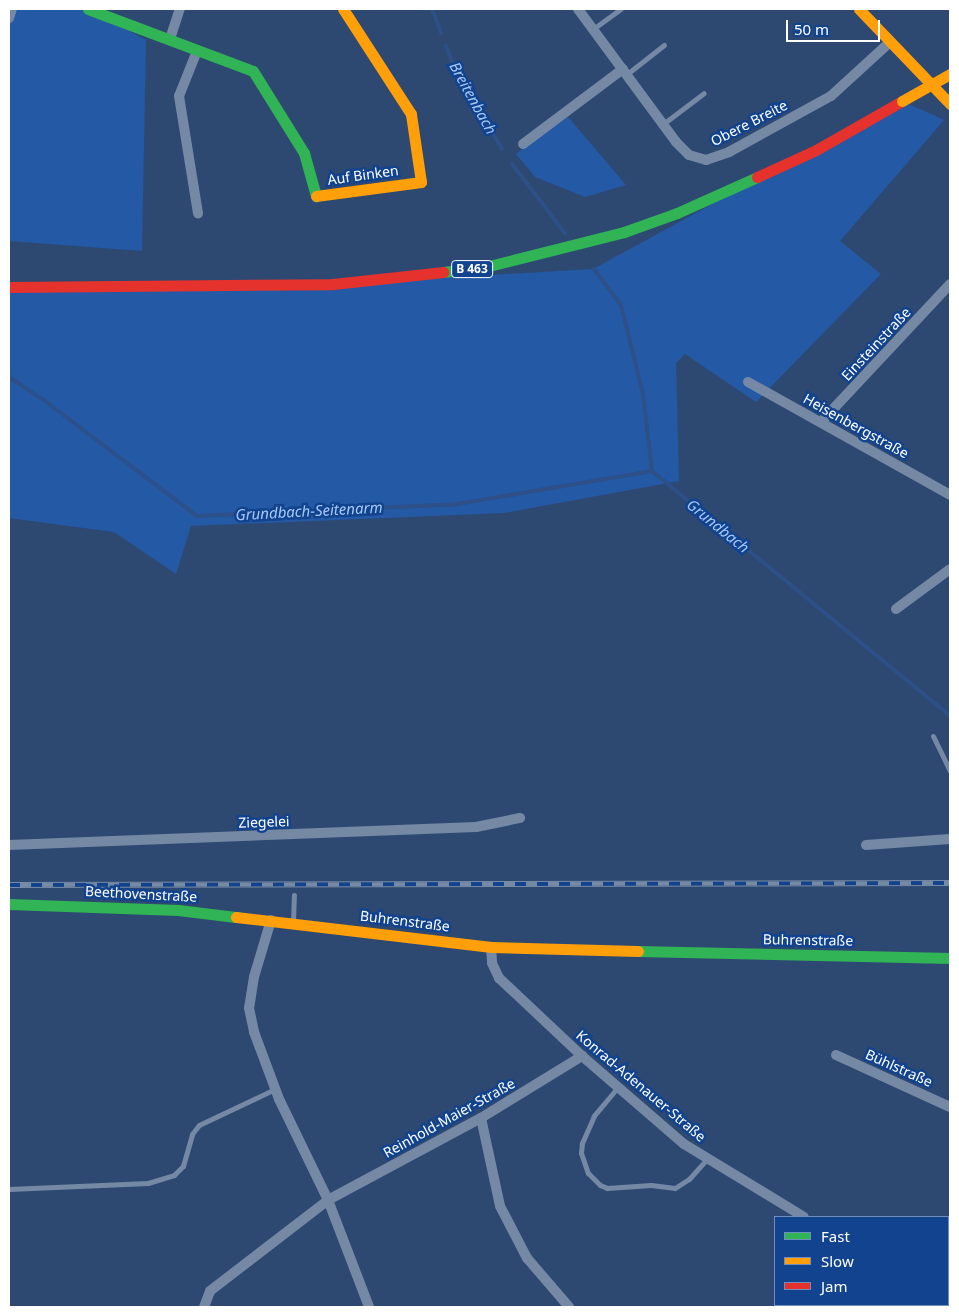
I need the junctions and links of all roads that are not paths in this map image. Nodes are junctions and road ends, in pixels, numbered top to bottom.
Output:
1 (12, 9) edge
2 (88, 9) edge
3 (180, 9) edge
4 (343, 9) edge
5 (578, 9) edge
6 (621, 9) edge
7 (859, 9) edge
8 (9, 18) edge
9 (593, 29) junction
10 (170, 39) junction
11 (890, 42) junction
12 (664, 46) dead end
13 (197, 51) junction
14 (625, 72) junction
15 (950, 74) edge
16 (704, 93) dead end
17 (950, 104) edge
18 (662, 124) junction
19 (523, 144) dead end
20 (198, 213) dead end
21 (950, 284) edge
22 (9, 287) edge
23 (748, 382) dead end
24 (821, 422) junction
25 (950, 495) edge
26 (950, 569) edge
27 (896, 609) dead end
28 (932, 736) dead end
29 (950, 770) edge
30 (520, 818) dead end
31 (950, 839) edge
32 (9, 845) edge
33 (866, 845) dead end
34 (294, 895) dead end
35 (9, 904) edge
36 (271, 920) junction
37 (293, 922) junction
38 (491, 947) junction
39 (950, 958) edge
40 (836, 1055) dead end
41 (582, 1056) junction
42 (618, 1087) junction
43 (275, 1089) junction
44 (950, 1107) edge
45 (481, 1118) junction
46 (707, 1159) junction
47 (9, 1189) edge
48 (328, 1200) junction
49 (802, 1216) edge
50 (204, 1307) edge
51 (369, 1307) edge
52 (569, 1307) edge

1 - 8 street
2 - 10 street, Auf Binken
3 - 10 street
4 - 13 street, Auf Binken
5 - 9 street, Obere Breite
6 - 9 lane
7 - 11 street
9 - 14 street, Obere Breite
10 - 13 street, Auf Binken
11 - 17 street
11 - 18 street, Obere Breite
12 - 14 lane
13 - 20 street
14 - 18 street, Obere Breite
14 - 19 street
15 - 22 street, B 463, bridge
16 - 18 lane
21 - 24 street, Einsteinstraße
23 - 24 street, Heisenbergstraße
24 - 25 street, Heisenbergstraße
26 - 27 street
28 - 29 lane
30 - 32 street, Ziegelei
31 - 33 street
34 - 37 lane
35 - 36 street, Beethovenstraße
36 - 37 street, Buhrenstraße
36 - 43 street
37 - 38 street, Buhrenstraße
38 - 39 street, Buhrenstraße
38 - 41 street, Konrad-Adenauer-Straße
40 - 44 street, Bühlstraße
41 - 42 street, Konrad-Adenauer-Straße
41 - 45 street, Reinhold-Maier-Straße
42 - 46 street, Konrad-Adenauer-Straße
42 - 46 lane
43 - 47 lane
43 - 48 street
45 - 48 street, Reinhold-Maier-Straße
45 - 52 street
46 - 49 street, Konrad-Adenauer-Straße
48 - 50 street, Reinhold-Maier-Straße
48 - 51 street

